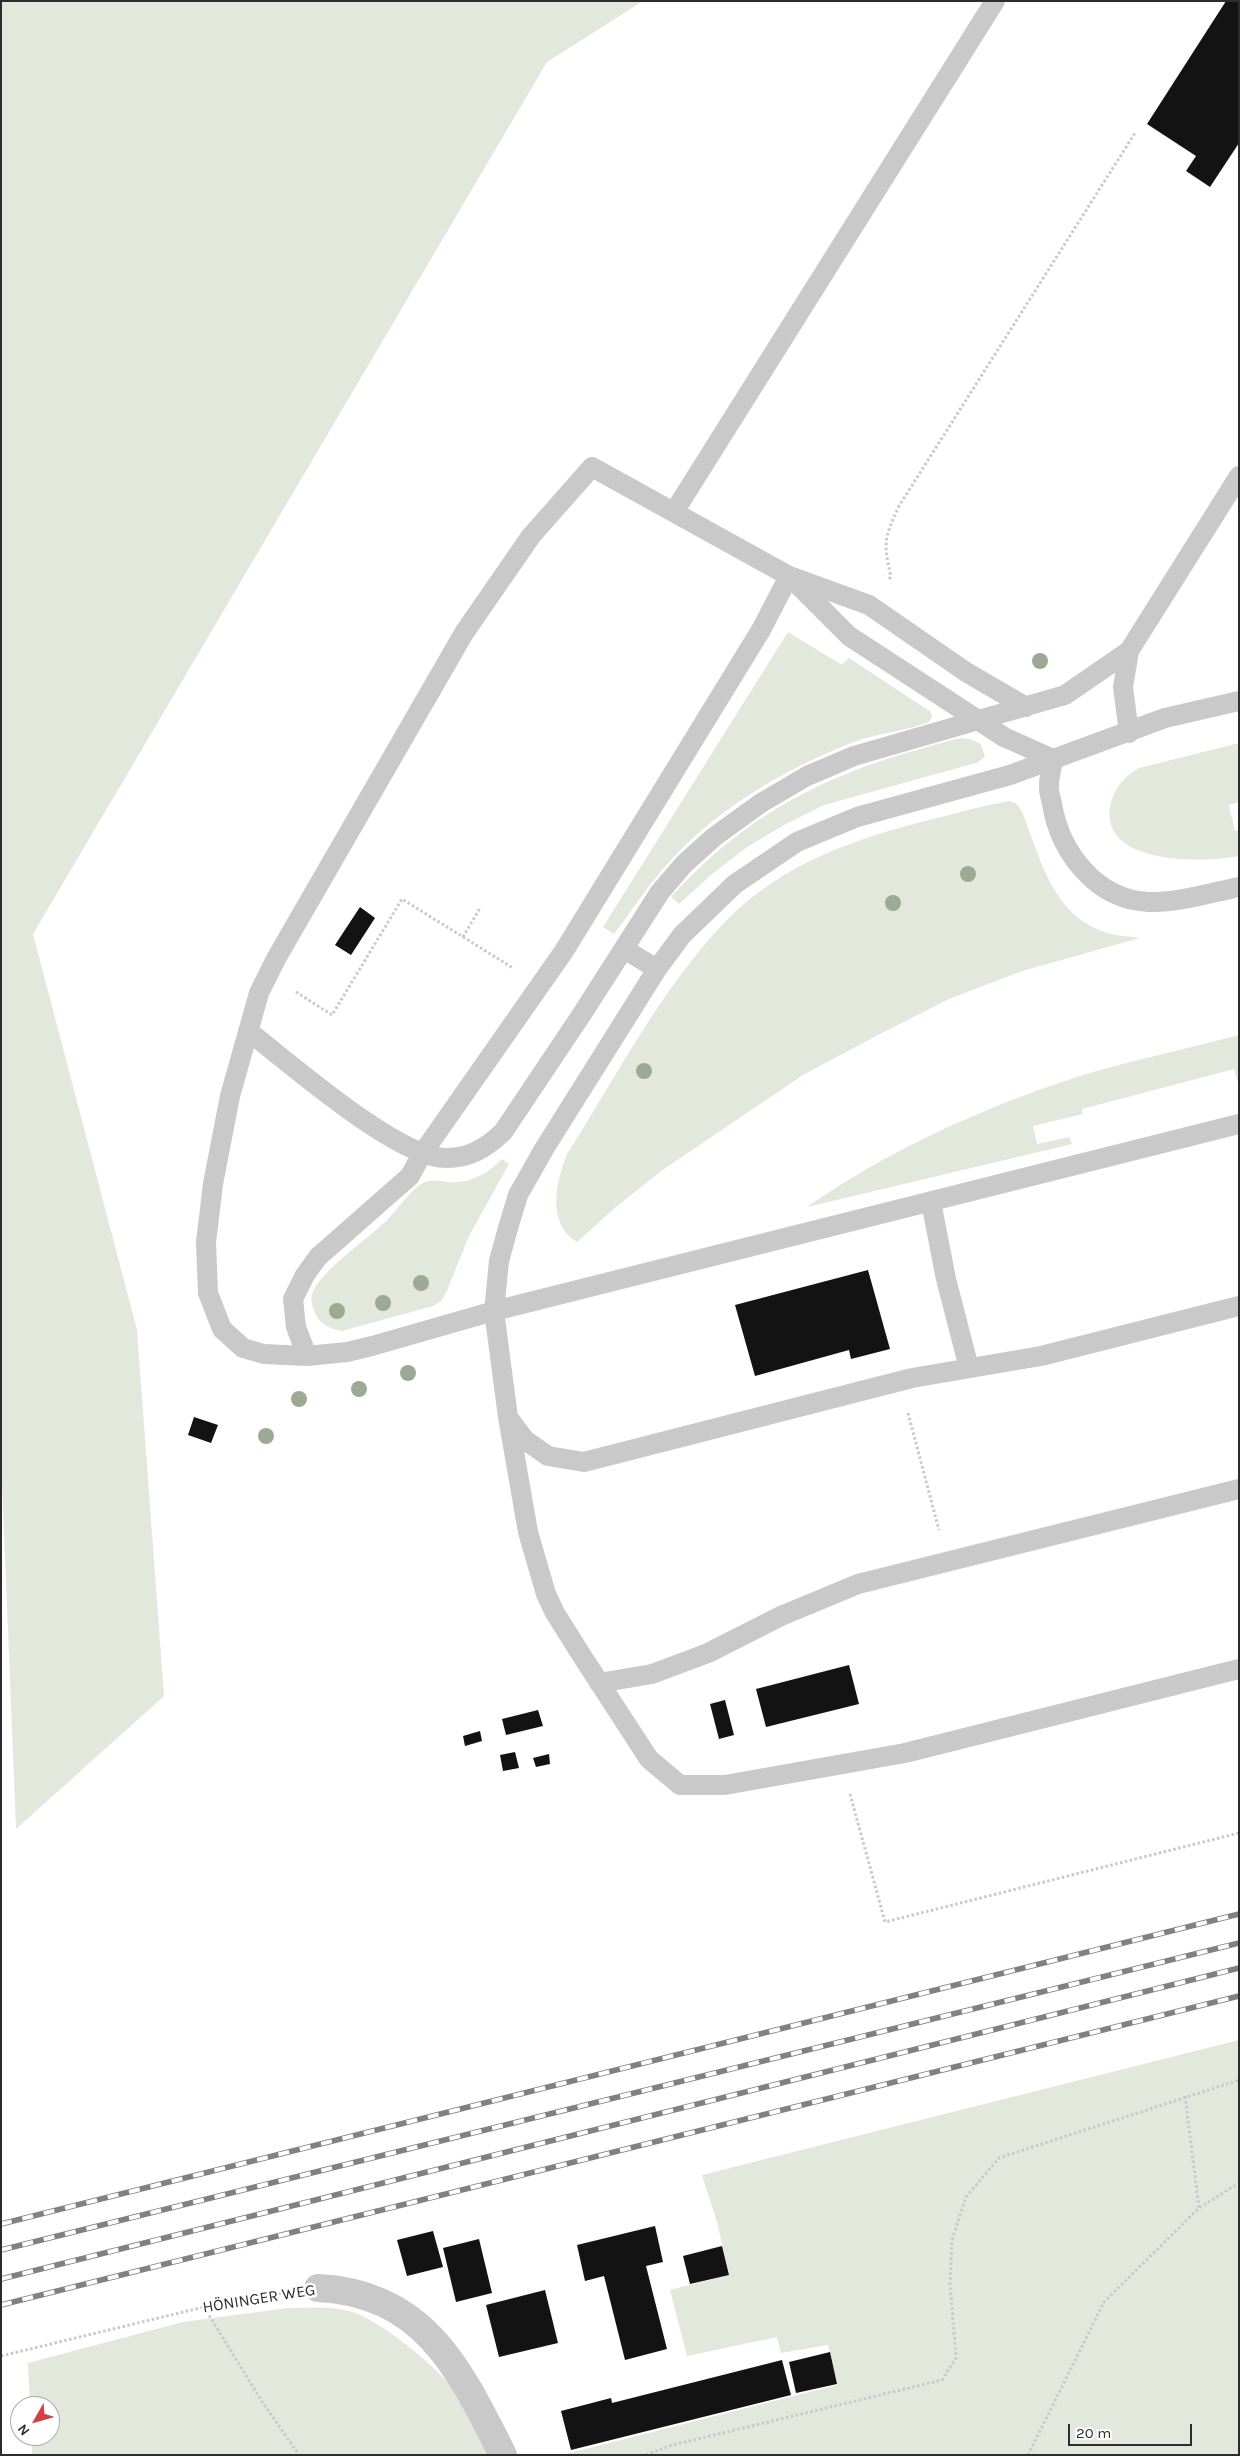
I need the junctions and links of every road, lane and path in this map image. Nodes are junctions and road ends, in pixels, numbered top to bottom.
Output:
1 (995, 1) edge
2 (1239, 476) edge
3 (674, 512) junction
4 (789, 576) junction
5 (1129, 651) junction
6 (1236, 700) edge
7 (1026, 707) junction
8 (979, 720) junction
9 (1129, 733) junction
10 (1053, 759) junction
11 (1239, 887) edge
12 (480, 908) dead end
13 (463, 937) junction
14 (624, 949) junction
15 (657, 969) junction
16 (268, 975) junction
17 (540, 986) junction
18 (248, 1032) junction
19 (1239, 1124) edge
20 (422, 1154) junction
21 (930, 1202) junction
22 (1239, 1306) edge
23 (494, 1311) junction
24 (307, 1356) junction
25 (969, 1368) junction
26 (899, 1382) junction
27 (509, 1420) junction
28 (1239, 1489) edge
29 (947, 1562) junction
30 (1239, 1669) edge
31 (599, 1683) junction
32 (841, 1765) junction
33 (1239, 1833) edge
34 (1239, 2080) edge
35 (1185, 2096) junction
36 (1239, 2183) edge
37 (1199, 2208) junction
38 (318, 2288) joint
39 (204, 2307) junction
40 (1, 2356) edge
41 (299, 2455) edge
42 (503, 2455) edge
43 (646, 2455) edge
44 (1028, 2455) edge

1 - 3 lane
2 - 5 lane
3 - 4 lane
3 - 16 lane
4 - 7 lane
4 - 8 lane
4 - 17 lane
5 - 7 lane
5 - 9 lane
6 - 9 lane
7 - 8 lane
8 - 10 lane
8 - 14 lane
9 - 10 lane
10 - 11 lane
10 - 15 lane
12 - 13 path
13 - 16 path
13 - 17 path
14 - 15 lane
14 - 20 lane
15 - 23 lane
16 - 18 lane
17 - 20 lane
18 - 20 lane
18 - 24 lane
19 - 21 lane
20 - 24 lane
21 - 23 lane
21 - 25 lane
22 - 25 lane
23 - 24 lane
23 - 27 lane
25 - 26 lane
26 - 27 lane
26 - 29 path
27 - 31 lane
28 - 29 lane
29 - 31 lane
30 - 32 lane
31 - 32 lane
32 - 33 path
34 - 35 path
35 - 37 path
35 - 43 path
36 - 37 path
37 - 44 path
38 - 39 path, HÖNINGER WEG
38 - 42 street, HÖNINGER WEG
39 - 40 path, HÖNINGER WEG
39 - 41 path

